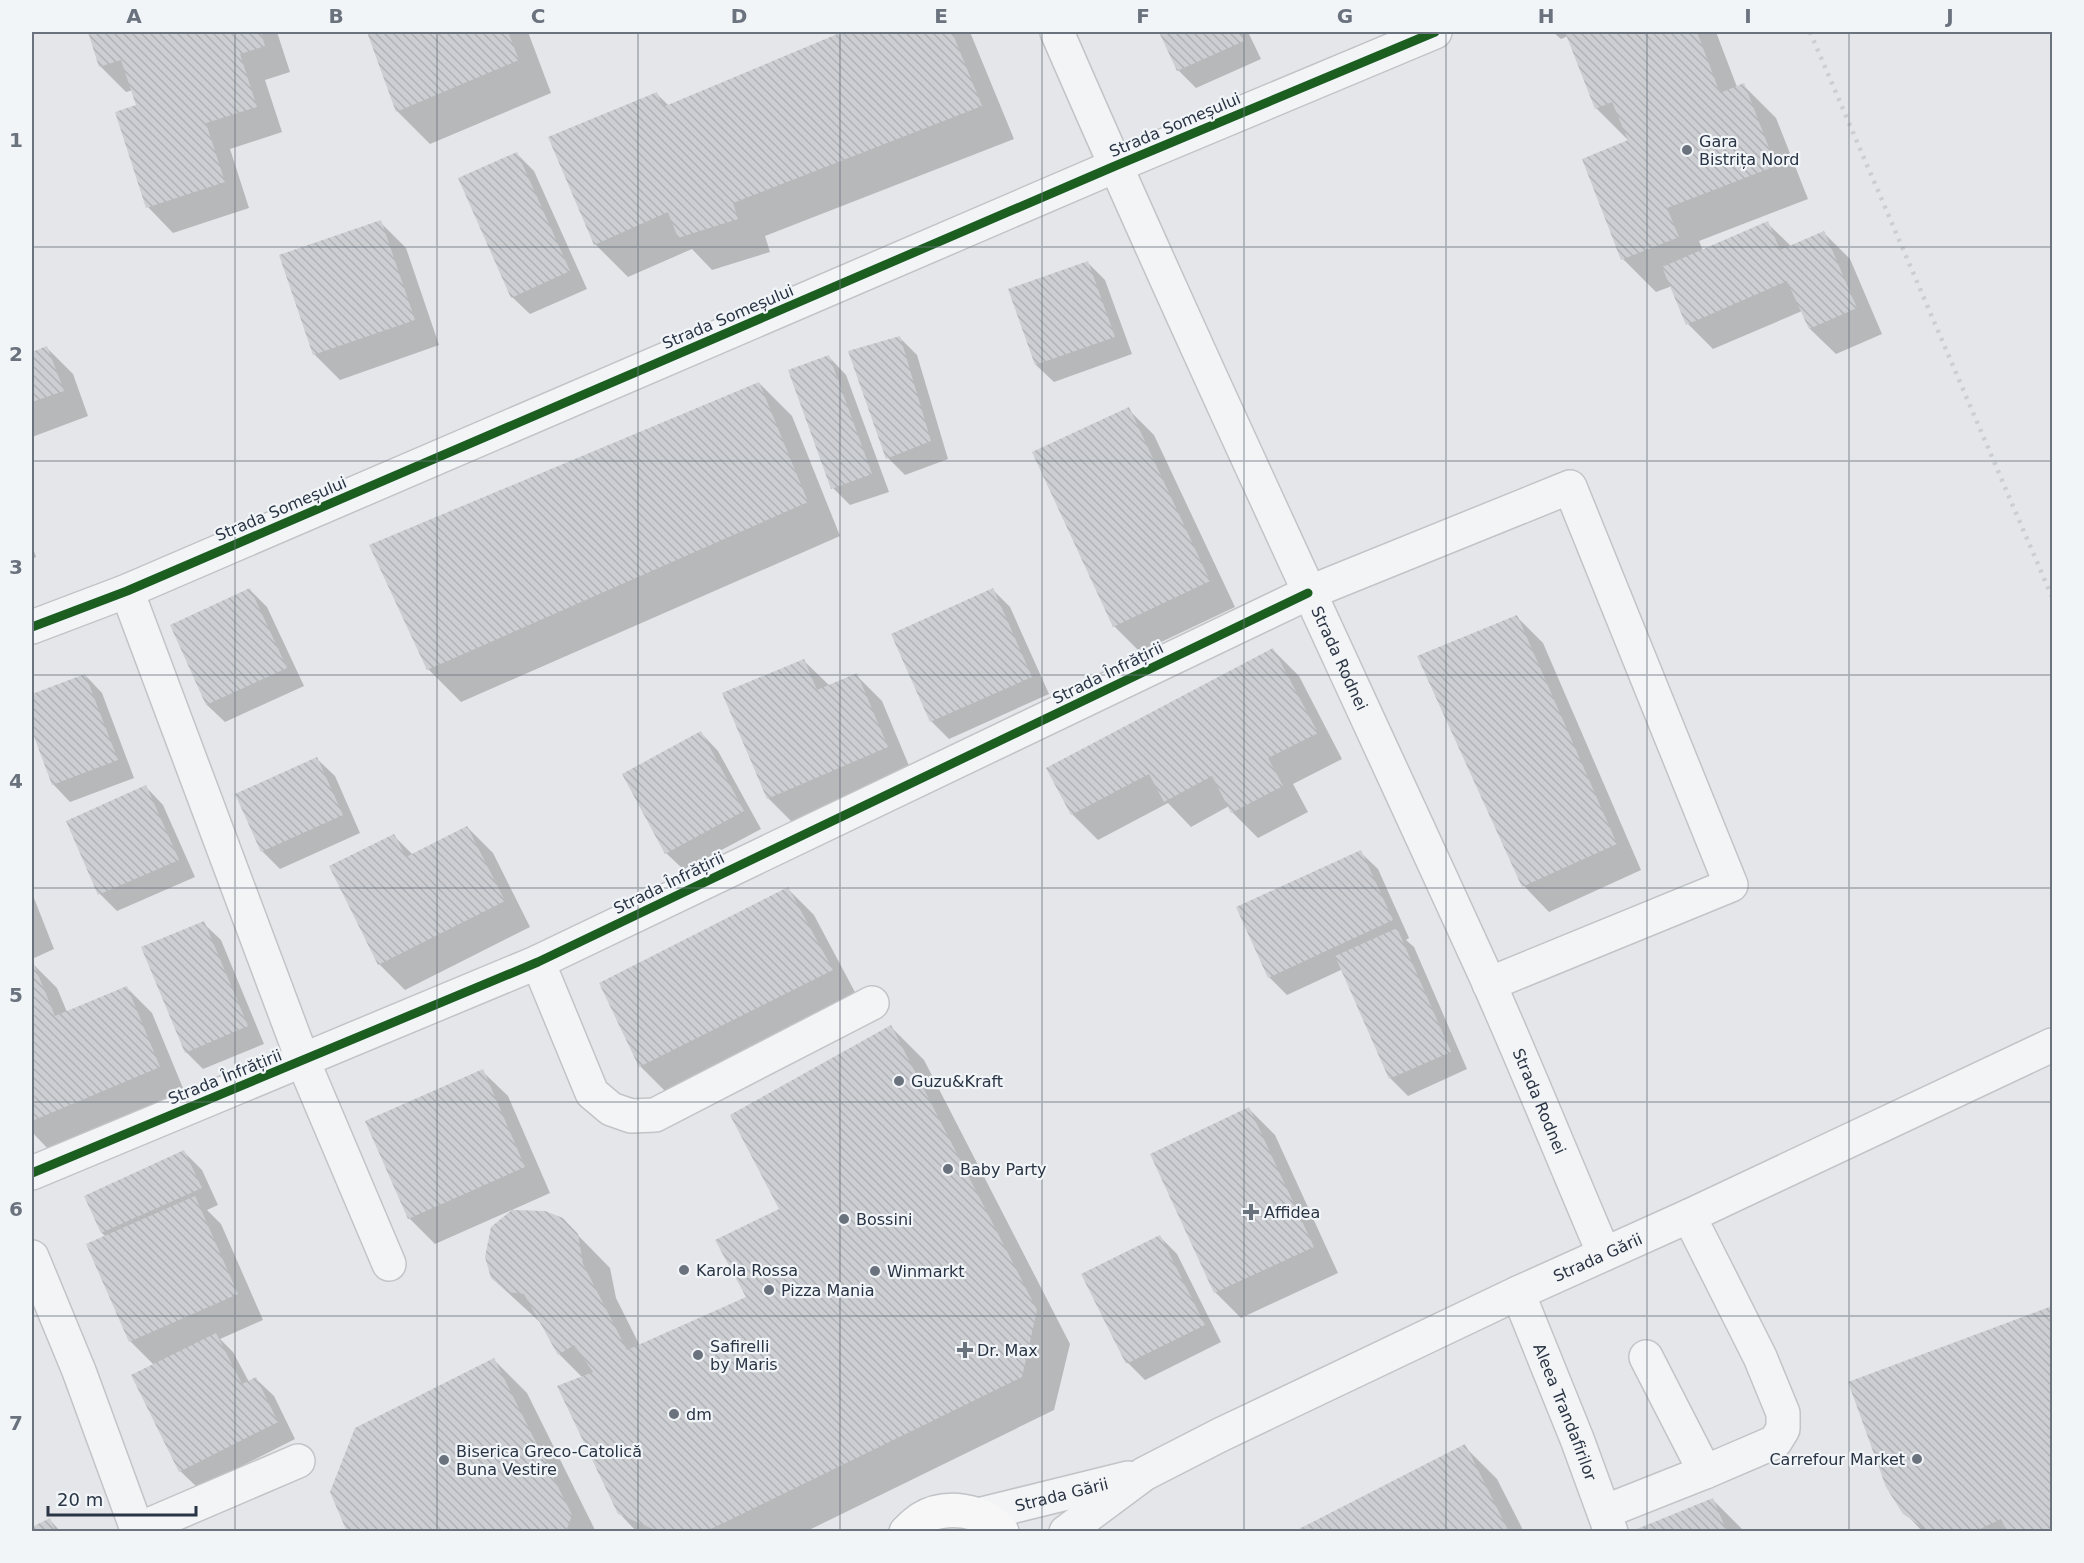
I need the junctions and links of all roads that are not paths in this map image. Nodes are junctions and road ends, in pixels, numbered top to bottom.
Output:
1 (1057, 32) edge
2 (1435, 32) edge
3 (1115, 166) junction
4 (127, 591) junction
5 (1308, 593) junction
6 (32, 627) edge
7 (538, 962) junction
8 (1489, 984) junction
9 (872, 1003) dead end
10 (2052, 1045) edge
11 (303, 1061) junction
12 (32, 1173) edge
13 (1689, 1216) junction
14 (1604, 1254) junction
15 (32, 1257) edge
16 (389, 1264) dead end
17 (1518, 1293) junction
18 (1646, 1357) dead end
19 (298, 1461) dead end
20 (1705, 1472) junction
21 (1144, 1474) junction
22 (1608, 1522) edge
23 (990, 1523) edge
24 (138, 1531) edge
25 (906, 1532) edge
26 (1066, 1532) edge

1 - 3 street, Strada Rodnei
2 - 3 street, Strada Someșului
3 - 4 street, Strada Someșului
3 - 5 street, Strada Rodnei
4 - 6 street, Strada Someșului
4 - 11 street, Strada Înfrățirii
5 - 7 street, Strada Înfrățirii
5 - 8 street, Strada Rodnei
5 - 8 street, Strada Înfrățirii
7 - 9 street
7 - 11 street, Strada Înfrățirii
8 - 14 street, Strada Rodnei
10 - 13 street, Strada Gării
11 - 12 street, Strada Înfrățirii
11 - 16 street
13 - 14 street, Strada Gării
13 - 20 street
14 - 17 street, Strada Gării
15 - 24 street
17 - 21 street, Strada Gării
17 - 22 street, Aleea Trandafirilor
18 - 20 street
19 - 24 street
20 - 22 street
21 - 23 street, Strada Gării
21 - 26 street, Strada Gării
23 - 25 main road, Strada Gării

